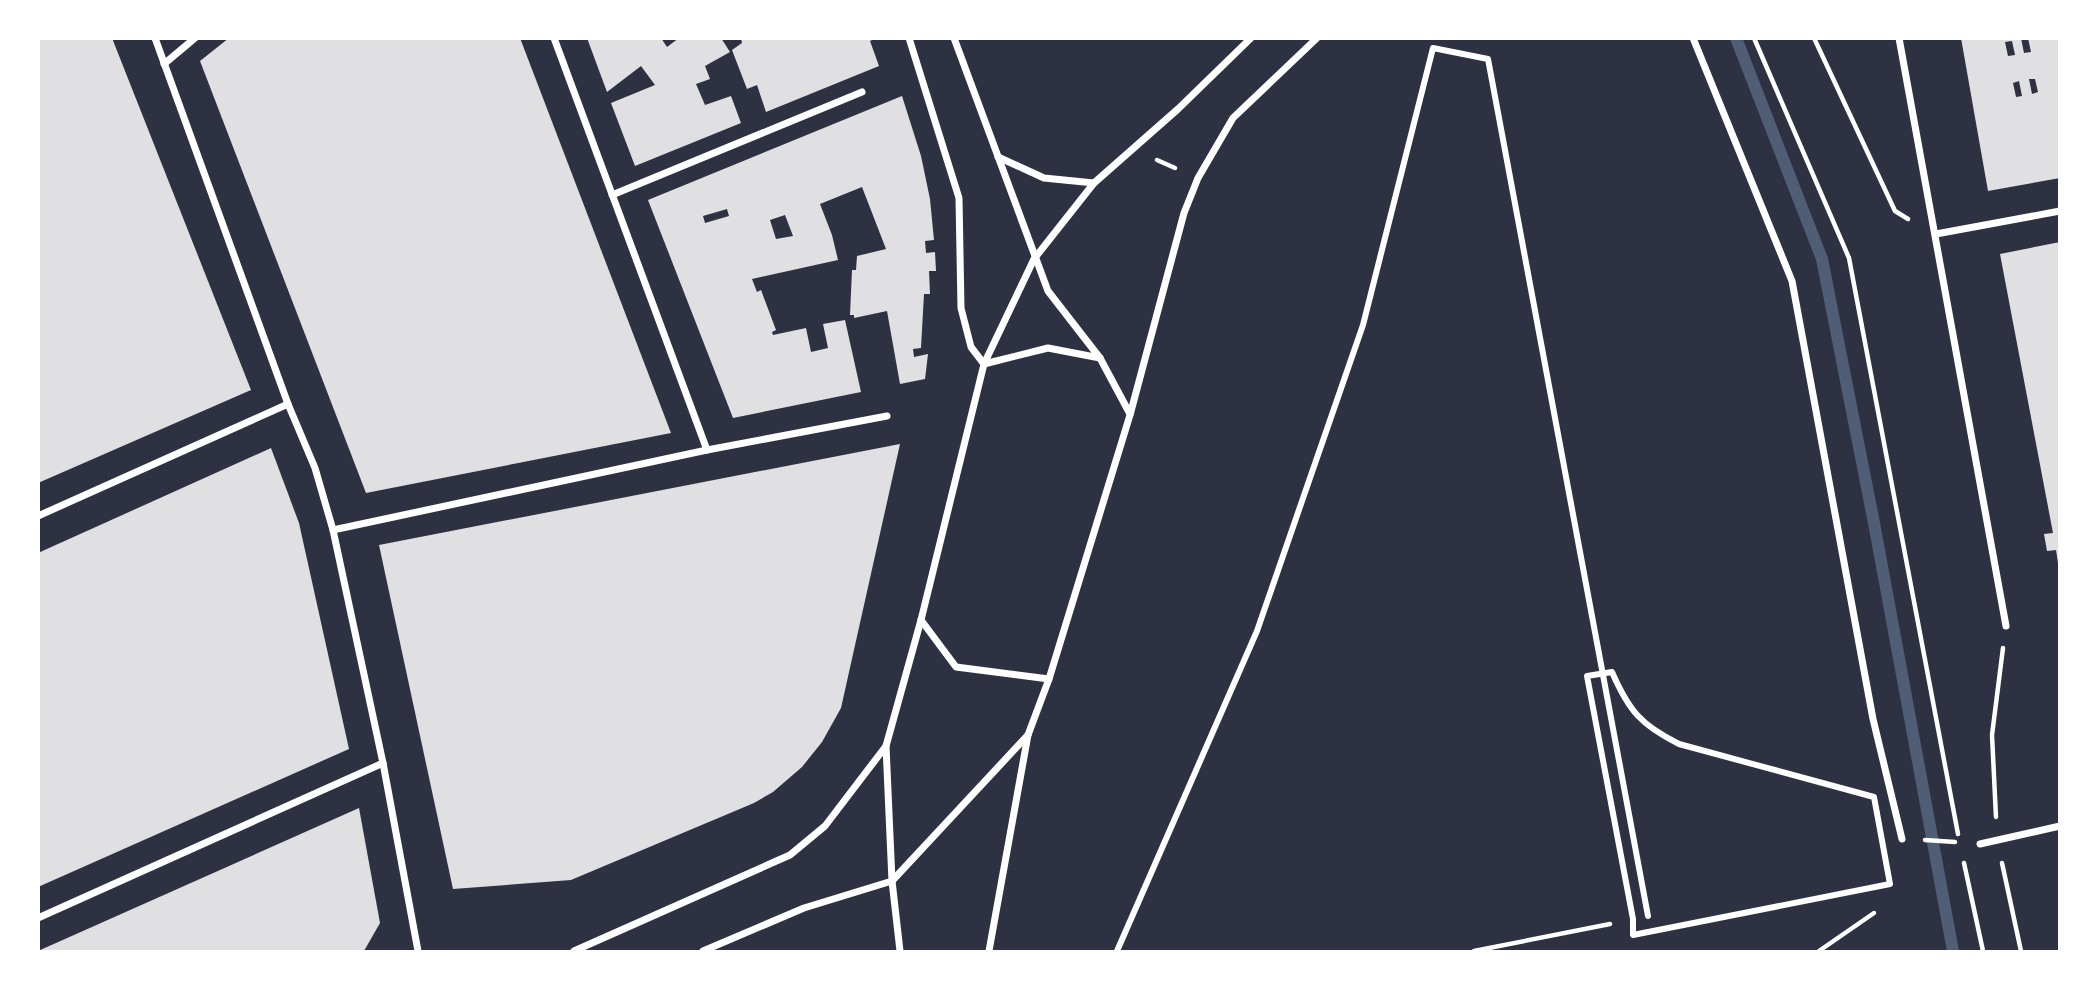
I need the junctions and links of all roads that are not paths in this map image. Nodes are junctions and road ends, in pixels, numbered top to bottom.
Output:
1 (155, 38) edge
2 (195, 38) edge
3 (554, 38) edge
4 (909, 38) edge
5 (954, 38) edge
6 (1251, 38) edge
7 (1317, 38) edge
8 (1693, 38) edge
9 (1899, 38) edge
10 (164, 64) junction
11 (862, 92) dead end
12 (998, 157) junction
13 (1094, 183) junction
14 (612, 195) junction
15 (2060, 211) edge
16 (1936, 234) junction
17 (1034, 259) junction
18 (1100, 358) junction
19 (984, 365) junction
20 (288, 404) junction
21 (887, 415) dead end
22 (1130, 415) junction
23 (707, 450) junction
24 (38, 516) edge
25 (333, 530) junction
26 (921, 620) junction
27 (2006, 626) road end
28 (1601, 675) junction
29 (1049, 679) junction
30 (1028, 735) junction
31 (886, 746) junction
32 (383, 763) junction
33 (2060, 826) edge
34 (1902, 839) road end
35 (1980, 844) road end
36 (892, 881) junction
37 (1648, 916) dead end
38 (38, 918) edge
39 (418, 951) edge
40 (574, 951) edge
41 (703, 951) edge
42 (900, 951) edge
43 (989, 951) edge
44 (1117, 951) edge

1 - 10 street
2 - 10 street
3 - 14 street
4 - 19 street
5 - 12 street
6 - 13 street
7 - 22 street
8 - 34 street
9 - 16 street
10 - 20 street
11 - 14 street
12 - 13 street
12 - 17 street
13 - 17 street
14 - 23 street
15 - 16 street
16 - 27 street
17 - 18 street
17 - 19 street
18 - 19 street
18 - 22 street
19 - 26 street
20 - 24 street
20 - 25 street
21 - 23 street
22 - 29 street
23 - 25 street
25 - 32 street
26 - 29 street
26 - 31 street
28 - 28 street
28 - 37 street
28 - 44 street
29 - 30 street
30 - 36 street
30 - 43 street
31 - 36 street
31 - 40 street
32 - 38 street
32 - 39 street
33 - 35 street
36 - 41 street
36 - 42 street

